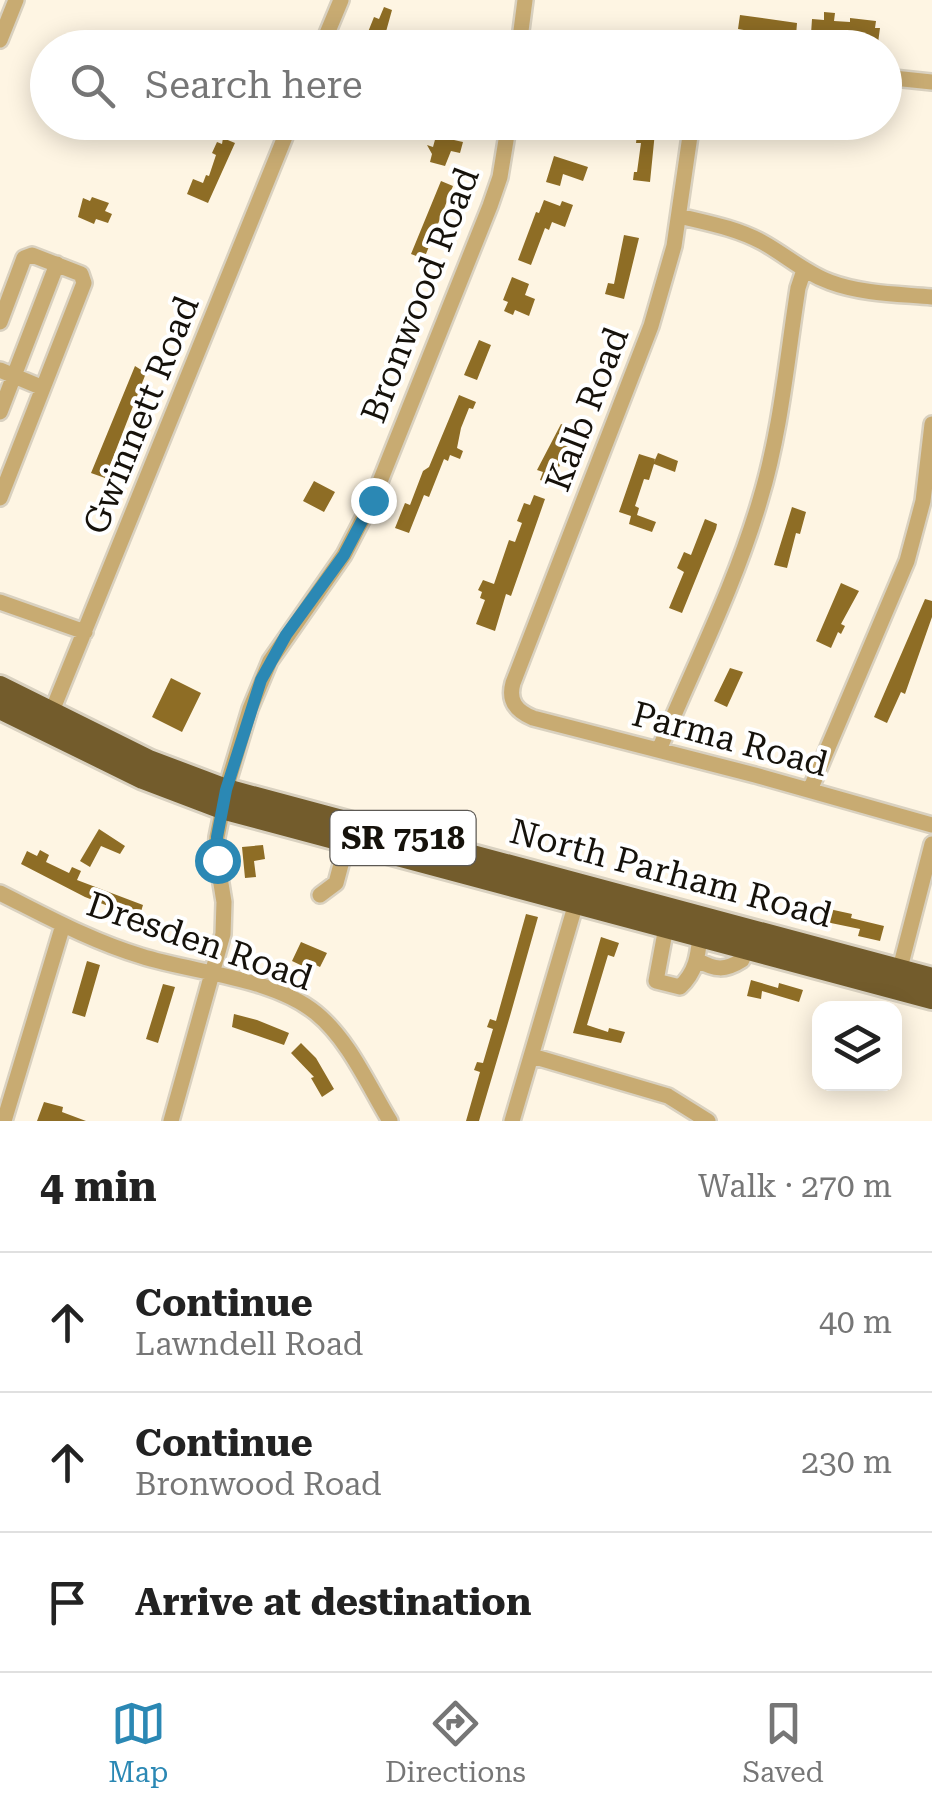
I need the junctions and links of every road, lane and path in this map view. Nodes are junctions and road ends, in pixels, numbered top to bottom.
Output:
1 (16, 0) edge
2 (341, 0) edge
3 (525, 0) edge
4 (328, 30) edge
5 (522, 30) edge
6 (0, 40) edge
7 (902, 79) edge
8 (932, 82) edge
9 (284, 140) edge
10 (506, 140) edge
11 (690, 140) edge
12 (679, 216) junction
13 (57, 264) junction
14 (804, 270) junction
15 (932, 297) edge
16 (0, 322) edge
17 (7, 373) edge
18 (44, 388) junction
19 (0, 412) edge
20 (932, 424) edge
21 (0, 498) edge
22 (0, 602) edge
23 (85, 632) junction
24 (0, 688) edge
25 (516, 707) joint
26 (0, 708) edge
27 (48, 721) junction
28 (659, 750) junction
29 (810, 790) junction
30 (224, 799) junction
31 (932, 825) edge
32 (346, 842) junction
33 (932, 844) edge
34 (0, 893) edge
35 (578, 894) junction
36 (320, 895) dead end
37 (64, 925) junction
38 (666, 927) junction
39 (700, 936) junction
40 (746, 948) junction
41 (697, 960) junction
42 (213, 975) junction
43 (897, 979) junction
44 (932, 979) edge
45 (932, 998) edge
46 (532, 1056) junction
47 (4, 1121) edge
48 (170, 1121) edge
49 (390, 1121) edge
50 (512, 1121) edge
51 (708, 1121) edge

1 - 6 street
2 - 4 street
3 - 5 street
7 - 8 street
9 - 23 street, Gwinnett Road
10 - 30 street, Bronwood Road
11 - 12 street, Kalb Road
12 - 14 street
12 - 25 street, Kalb Road
13 - 16 street
13 - 17 street
13 - 18 street
14 - 15 street
14 - 28 street
17 - 18 street
17 - 19 street
18 - 21 street
20 - 29 street
22 - 23 street
23 - 27 street, Gwinnett Road
24 - 27 highway, North Parham Road / SR 7518
25 - 28 street, Parma Road
26 - 27 highway, North Parham Road / SR 7518
27 - 30 highway, North Parham Road / SR 7518
28 - 29 street, Parma Road
29 - 31 street, Parma Road
30 - 32 highway, North Parham Road / SR 7518
30 - 35 highway, North Parham Road / SR 7518
30 - 42 street, Bronwood Road
32 - 35 highway, North Parham Road / SR 7518
32 - 36 street
33 - 43 street
34 - 37 street, Dresden Road
35 - 38 highway, North Parham Road / SR 7518
35 - 43 highway, North Parham Road / SR 7518
35 - 46 street
37 - 42 street, Dresden Road
37 - 47 street
38 - 39 highway, North Parham Road / SR 7518
38 - 41 street
39 - 40 highway, North Parham Road / SR 7518
39 - 41 street
40 - 41 street
40 - 43 highway, North Parham Road / SR 7518
42 - 48 street, Bronwood Road
42 - 49 street, Dresden Road
43 - 44 highway, North Parham Road / SR 7518
43 - 45 highway, North Parham Road / SR 7518
46 - 50 street
46 - 51 street

